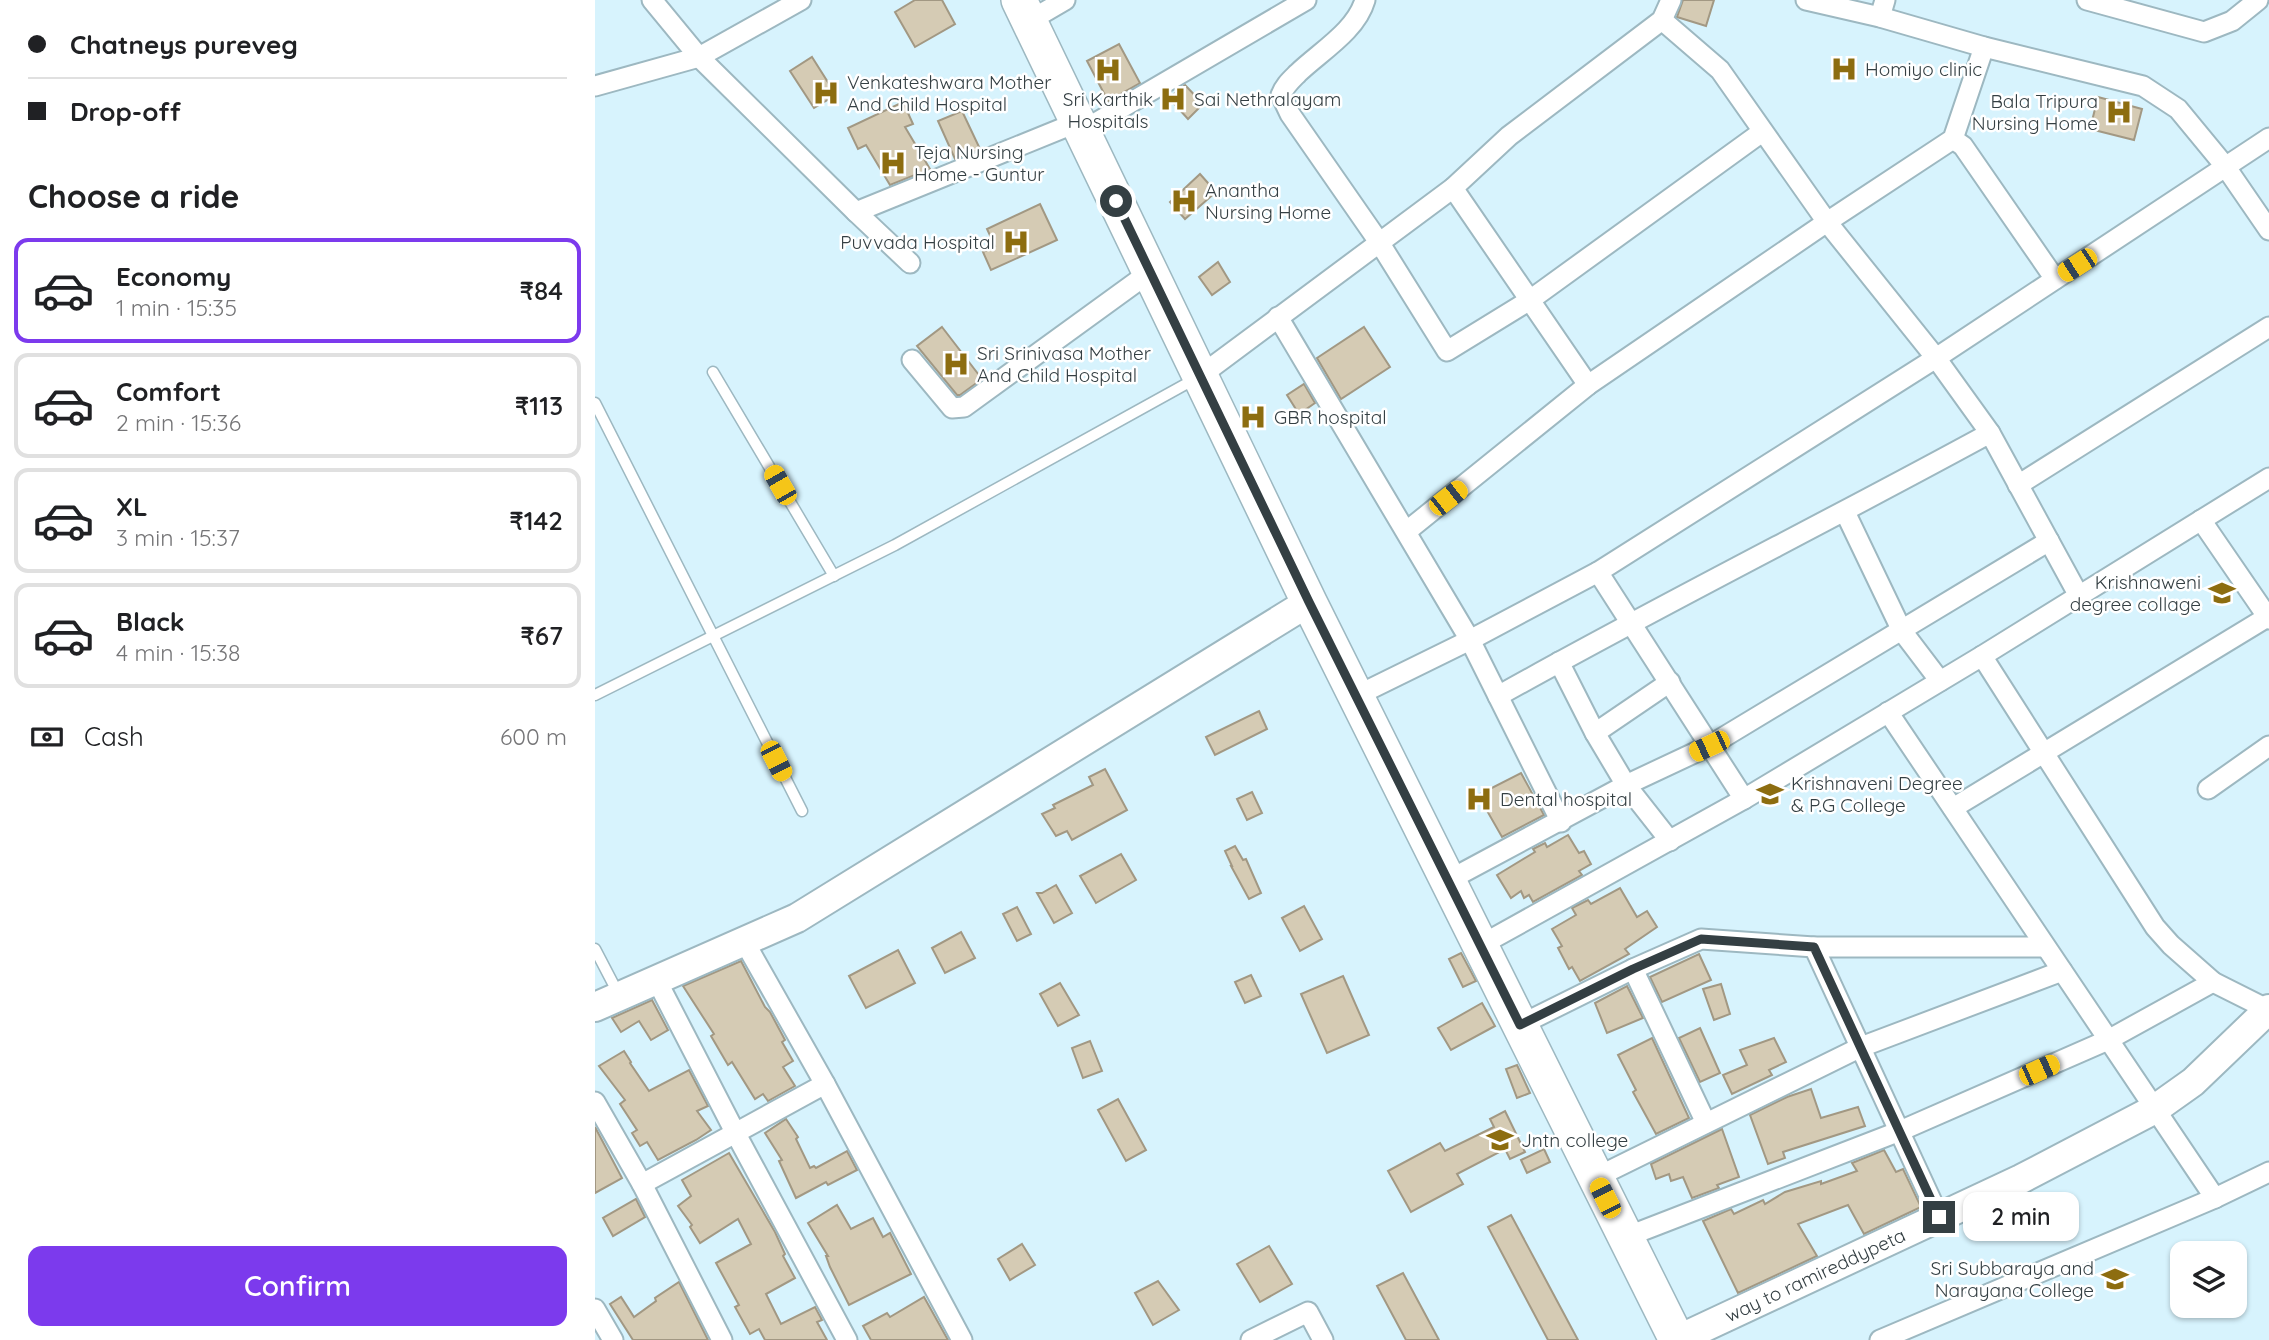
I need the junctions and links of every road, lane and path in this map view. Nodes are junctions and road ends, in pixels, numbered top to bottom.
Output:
1 (652, 0) edge
2 (801, 0) edge
3 (1065, 0) edge
4 (1306, 0) edge
5 (1365, 0) edge
6 (1671, 0) edge
7 (1806, 0) edge
8 (2087, 0) edge
9 (2258, 0) edge
10 (1882, 8) edge
11 (1024, 11) edge
12 (1662, 20) junction
13 (1984, 47) junction
14 (699, 57) junction
15 (595, 86) edge
16 (1080, 127) junction
17 (1762, 132) junction
18 (2269, 138) edge
19 (1953, 139) junction
20 (2225, 166) junction
21 (1453, 188) junction
22 (856, 212) junction
23 (1827, 222) junction
24 (2269, 230) edge
25 (1379, 242) junction
26 (910, 263) dead end
27 (1150, 271) junction
28 (2055, 279) junction
29 (1530, 300) junction
30 (1278, 317) junction
31 (2269, 327) edge
32 (1936, 358) junction
33 (912, 360) dead end
34 (713, 372) dead end
35 (1200, 376) junction
36 (1588, 386) junction
37 (595, 403) edge
38 (1990, 433) junction
39 (2269, 478) edge
40 (2018, 485) junction
41 (1845, 512) junction
42 (2201, 520) junction
43 (1407, 531) junction
44 (2049, 541) junction
45 (1598, 572) junction
46 (834, 576) junction
47 (2079, 596) junction
48 (1309, 602) junction
49 (2269, 617) edge
50 (1631, 622) junction
51 (1902, 631) junction
52 (713, 637) junction
53 (1470, 640) junction
54 (1982, 656) junction
55 (1559, 662) junction
56 (1940, 681) junction
57 (1670, 682) junction
58 (595, 695) edge
59 (1356, 696) junction
60 (1498, 696) junction
61 (1888, 712) junction
62 (1595, 733) junction
63 (1709, 746) junction
64 (2269, 746) edge
65 (2044, 752) junction
66 (1626, 785) junction
67 (2208, 789) dead end
68 (1744, 799) junction
69 (1953, 808) junction
70 (802, 811) dead end
71 (1561, 822) junction
72 (1670, 841) junction
73 (1449, 880) junction
74 (744, 941) junction
75 (1481, 946) junction
76 (1814, 947) junction
77 (2045, 947) junction
78 (595, 949) edge
79 (1633, 969) junction
80 (2062, 971) junction
81 (656, 979) junction
82 (2213, 982) junction
83 (607, 1001) edge
84 (2269, 1010) edge
85 (1520, 1025) junction
86 (2108, 1040) junction
87 (1861, 1047) junction
88 (825, 1084) junction
89 (595, 1102) edge
90 (2155, 1109) junction
91 (1706, 1123) junction
92 (1900, 1131) junction
93 (736, 1133) junction
94 (2269, 1172) edge
95 (1595, 1178) junction
96 (642, 1184) junction
97 (2215, 1198) junction
98 (1939, 1217) junction
99 (1626, 1237) junction
100 (595, 1309) edge
101 (1884, 1339) edge
102 (613, 1340) edge
103 (722, 1340) edge
104 (847, 1340) edge
105 (962, 1340) edge
106 (1251, 1340) edge
107 (1324, 1340) edge
108 (1677, 1340) edge

1 - 14 street
2 - 14 street
3 - 11 street
4 - 16 street
5 - 25 street
6 - 12 street
7 - 10 street
8 - 9 street
10 - 13 street
11 - 16 highway
12 - 17 street
12 - 21 street
13 - 19 street
13 - 20 street
14 - 15 street
14 - 22 street
16 - 22 street
16 - 27 highway
17 - 23 street
17 - 29 street
18 - 20 street
19 - 23 street
19 - 28 street
20 - 24 street
20 - 28 street
21 - 25 street
21 - 29 street
22 - 26 street
23 - 32 street
23 - 36 street
25 - 29 street
25 - 30 street
27 - 33 street
27 - 35 highway
28 - 32 street
29 - 36 street
30 - 35 street
30 - 43 street
31 - 40 street
32 - 38 street
32 - 45 street
34 - 46 lane
35 - 46 lane
35 - 48 highway
36 - 43 street
37 - 52 lane
38 - 40 street
38 - 41 street
39 - 42 street
40 - 44 street
41 - 50 street
41 - 51 street
42 - 47 street
42 - 49 street
43 - 53 street
44 - 47 street
44 - 51 street
45 - 50 street
45 - 53 street
46 - 52 lane
47 - 54 street
48 - 59 highway
48 - 74 street
49 - 65 street
50 - 55 street
50 - 57 street
51 - 56 street
51 - 63 street
52 - 58 lane
52 - 70 lane
53 - 59 street
53 - 60 street
54 - 56 street
54 - 65 street
55 - 60 street
55 - 62 street
56 - 61 street
57 - 62 street
57 - 63 street
59 - 73 highway
60 - 71 street
61 - 68 street
61 - 69 street
62 - 66 street
63 - 66 street
63 - 68 street
64 - 67 street
65 - 69 street
65 - 82 street
66 - 71 street
66 - 72 street
68 - 72 street
69 - 77 street
71 - 73 street
72 - 75 street
73 - 75 highway
74 - 81 street
74 - 88 street
75 - 85 highway
76 - 77 street
76 - 79 street
76 - 87 street
77 - 80 street
78 - 83 lane
79 - 85 street
79 - 91 street
80 - 86 street
80 - 87 street
81 - 83 street
81 - 93 street
82 - 84 street
82 - 86 street
84 - 90 street, way to ramireddypeta
85 - 95 highway
86 - 90 street
86 - 92 street
87 - 91 street
87 - 92 street
88 - 93 street
88 - 105 street
89 - 96 street
90 - 97 street
90 - 98 street, way to ramireddypeta
91 - 95 street
92 - 98 street
92 - 99 street
93 - 96 street
93 - 104 street
94 - 97 street
95 - 99 highway
96 - 103 street
97 - 101 street
98 - 108 street, way to ramireddypeta
99 - 108 highway
100 - 102 street
106 - 107 street

